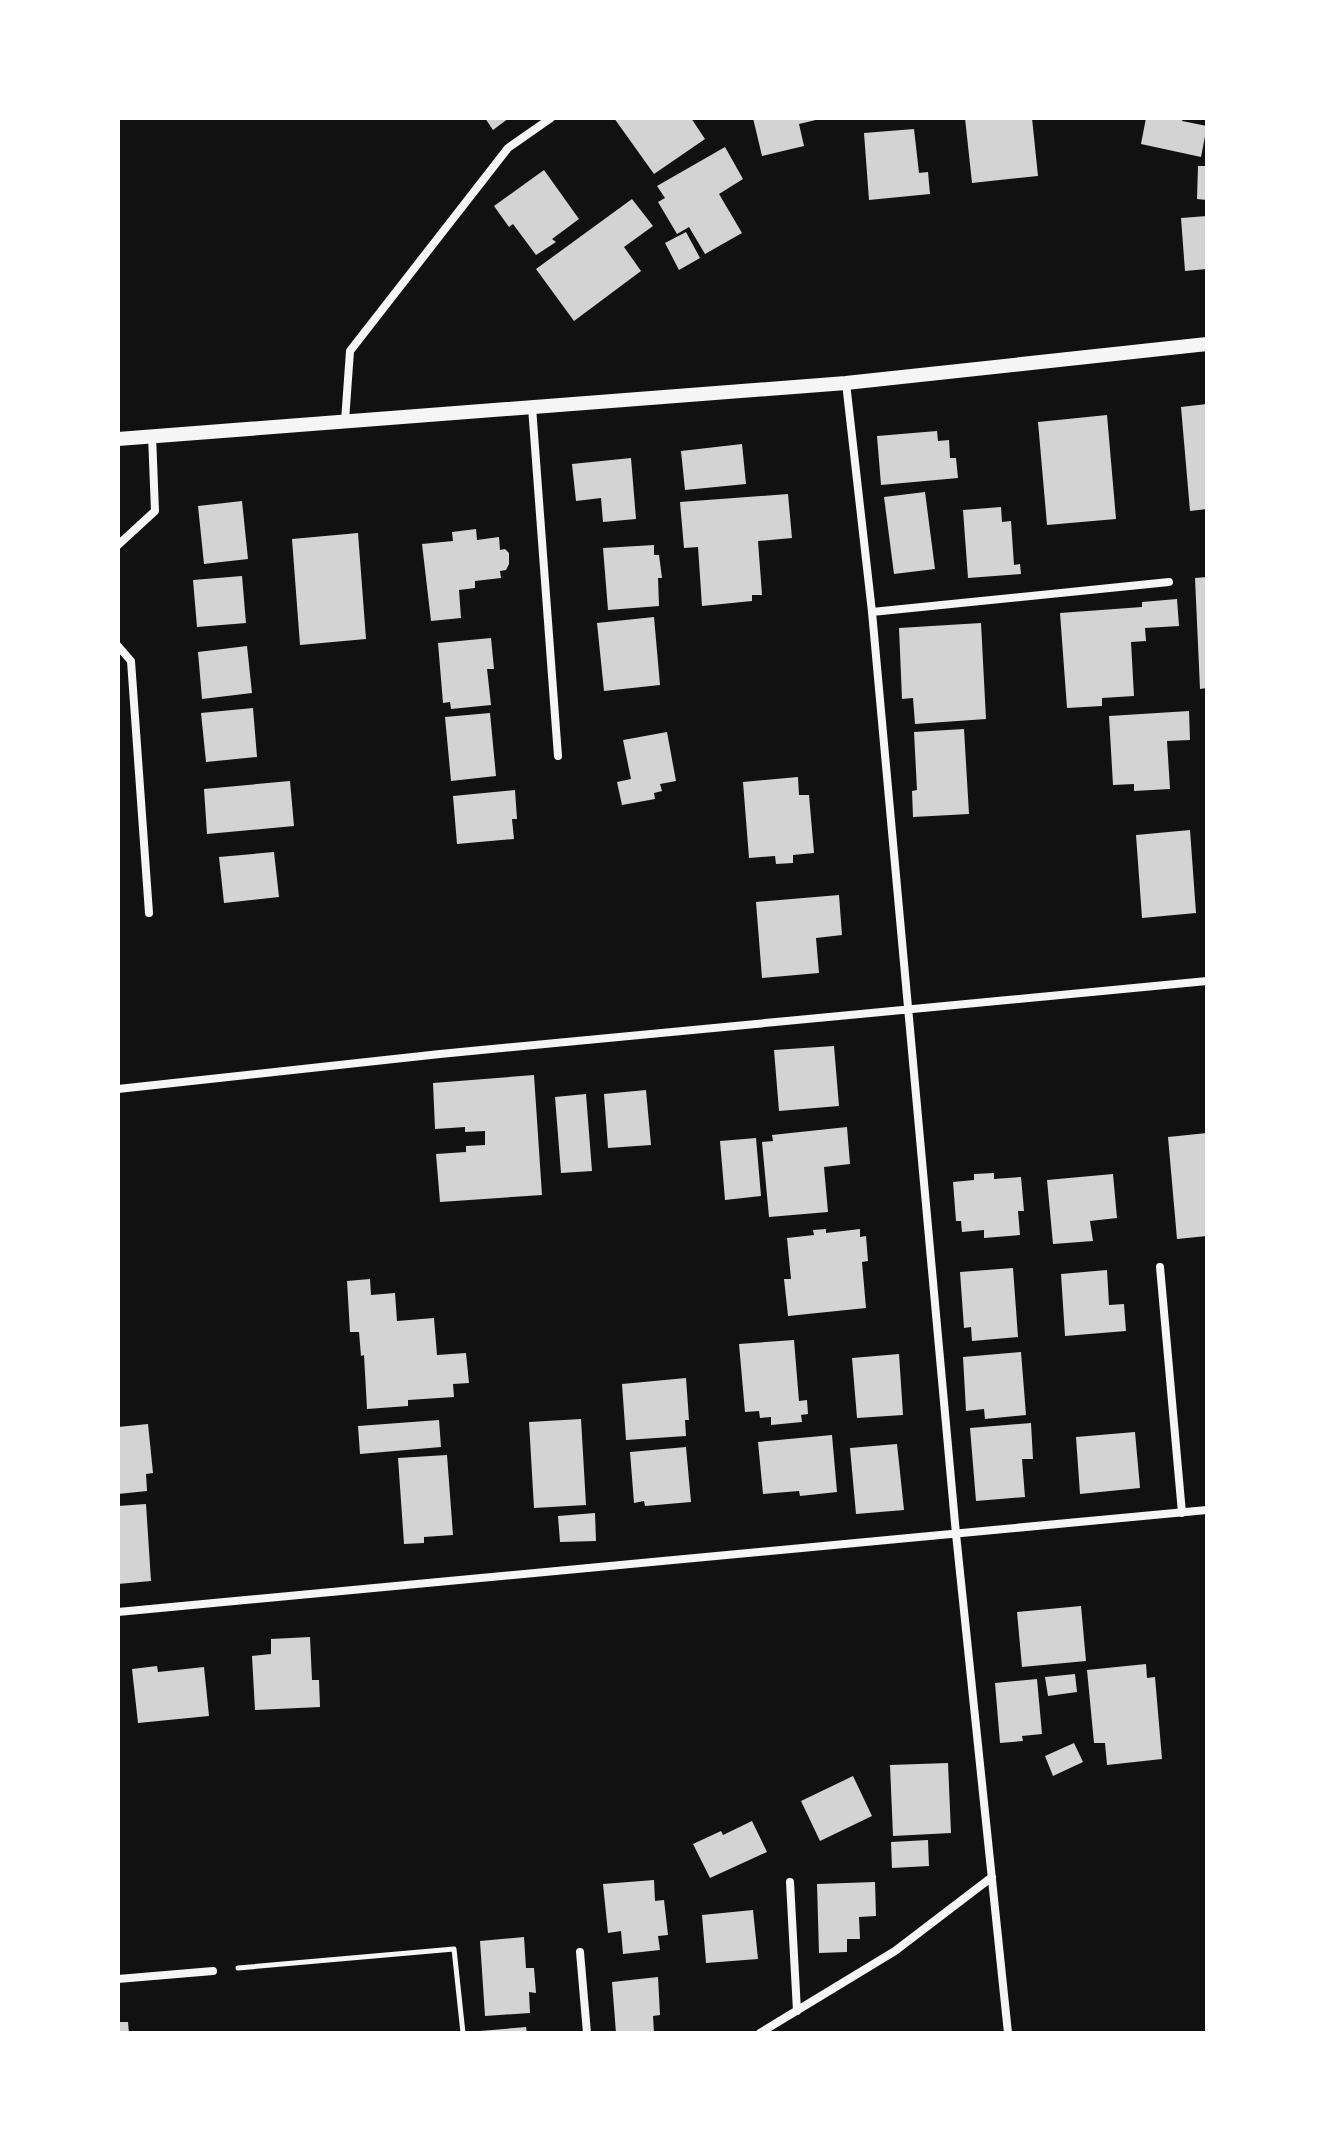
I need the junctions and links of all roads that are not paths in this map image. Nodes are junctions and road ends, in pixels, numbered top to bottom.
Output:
1 (551, 118) edge
2 (1207, 344) edge
3 (846, 383) junction
4 (532, 407) junction
5 (345, 421) junction
6 (152, 435) junction
7 (118, 439) edge
8 (118, 545) edge
9 (1169, 582) dead end
10 (872, 612) junction
11 (118, 646) edge
12 (558, 756) dead end
13 (149, 913) dead end
14 (1207, 981) edge
15 (909, 1010) junction
16 (118, 1089) edge
17 (1160, 1267) dead end
18 (1207, 1510) edge
19 (1182, 1513) junction
20 (956, 1534) junction
21 (118, 1612) edge
22 (992, 1877) junction
23 (790, 1882) dead end
24 (580, 1952) dead end
25 (213, 1971) road end
26 (118, 1979) edge
27 (797, 2011) junction
28 (587, 2033) edge
29 (760, 2033) edge
30 (1008, 2033) edge

1 - 5 street
2 - 3 street
3 - 4 street
3 - 10 street
4 - 5 street
4 - 12 street
5 - 6 street
6 - 7 street
6 - 8 street
9 - 10 street
10 - 15 street
11 - 13 street
14 - 15 street
15 - 16 street
15 - 20 street
17 - 19 street
18 - 19 street
19 - 20 street
20 - 21 street
20 - 22 street
22 - 27 street
22 - 30 street
23 - 27 street
24 - 28 street
25 - 26 street
27 - 29 street

